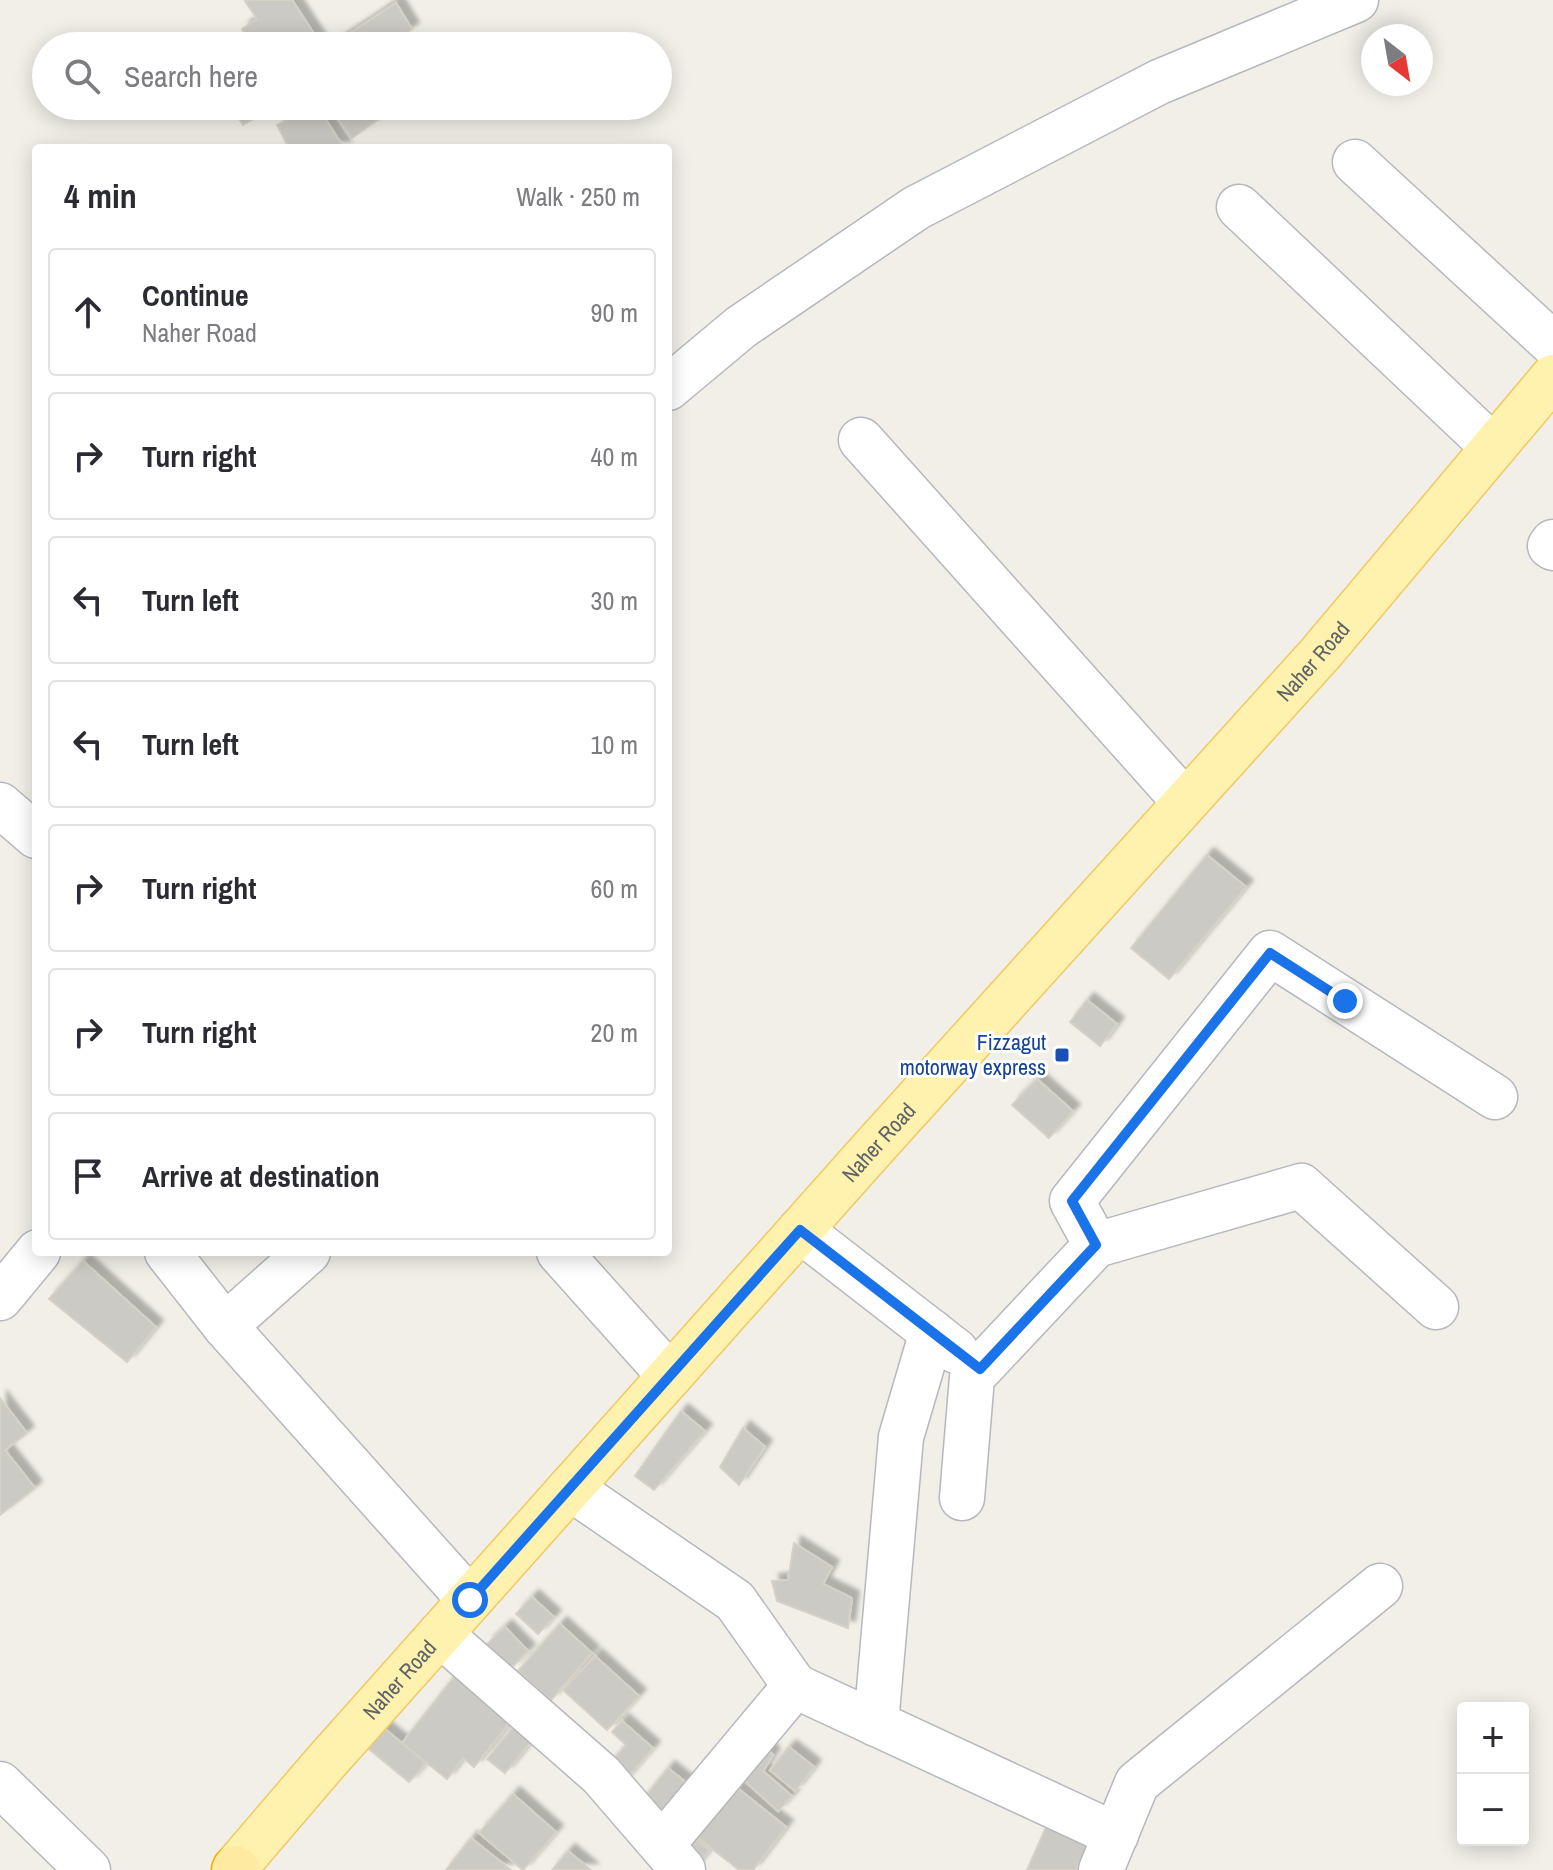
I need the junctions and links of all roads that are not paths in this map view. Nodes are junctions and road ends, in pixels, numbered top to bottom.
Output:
1 (1356, 0) edge
2 (1355, 162) dead end
3 (1239, 207) dead end
4 (1553, 344) edge
5 (1553, 377) edge
6 (672, 385) edge
7 (861, 440) dead end
8 (1493, 447) junction
9 (1185, 802) junction
10 (0, 805) edge
11 (32, 833) edge
12 (1495, 1097) dead end
13 (800, 1230) junction
14 (1096, 1245) junction
15 (35, 1256) edge
16 (170, 1256) edge
17 (304, 1256) edge
18 (563, 1256) edge
19 (0, 1298) edge
20 (1436, 1307) dead end
21 (225, 1326) junction
22 (932, 1332) junction
23 (980, 1369) junction
24 (670, 1376) junction
25 (570, 1488) junction
26 (962, 1498) dead end
27 (1380, 1586) dead end
28 (470, 1600) junction
29 (440, 1634) junction
30 (795, 1686) junction
31 (876, 1724) junction
32 (0, 1784) edge
33 (1109, 1852) edge
34 (673, 1858) edge
35 (236, 1869) edge
36 (88, 1870) edge

1 - 6 street
2 - 4 street
3 - 8 street
5 - 8 main road, Naher Road
7 - 9 street
8 - 9 main road, Naher Road
9 - 13 main road, Naher Road
10 - 11 street
12 - 14 street
13 - 22 street
13 - 24 main road, Naher Road
14 - 20 street
14 - 23 street
15 - 19 street
16 - 21 street
17 - 21 street
18 - 24 street
21 - 28 street
22 - 23 street
22 - 31 street
23 - 26 street
24 - 25 main road, Naher Road
25 - 28 main road, Naher Road
25 - 30 street
27 - 33 street
28 - 29 main road, Naher Road
29 - 34 street
29 - 35 main road, Naher Road
30 - 31 street
30 - 34 street
31 - 33 street
32 - 36 street

